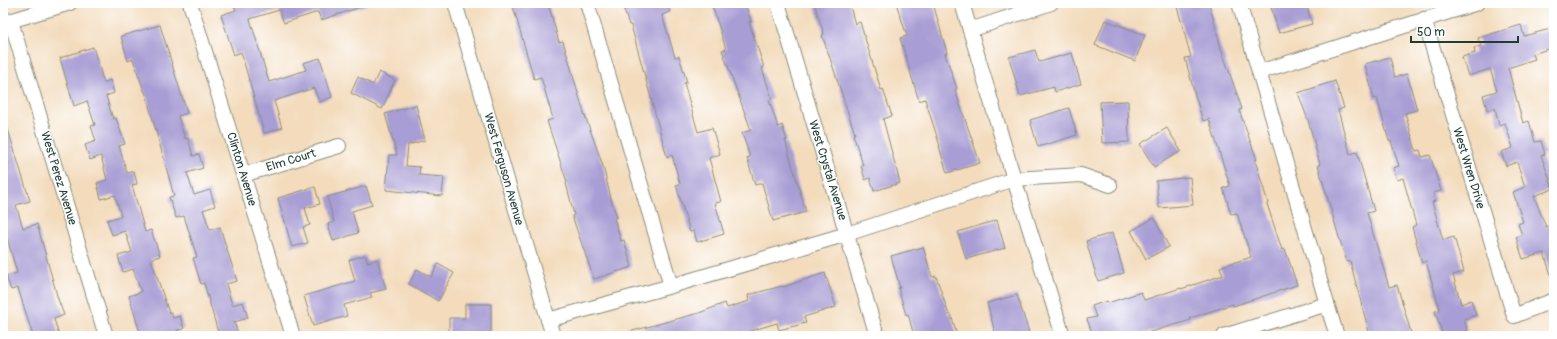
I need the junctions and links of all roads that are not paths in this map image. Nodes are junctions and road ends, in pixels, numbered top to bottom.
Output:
1 (70, 3) edge
2 (190, 3) edge
3 (455, 3) edge
4 (587, 3) edge
5 (778, 3) edge
6 (962, 3) edge
7 (1051, 3) edge
8 (1239, 3) edge
9 (1477, 3) edge
10 (1424, 20) junction
11 (7, 22) edge
12 (970, 30) junction
13 (1259, 72) junction
14 (339, 146) dead end
15 (243, 175) junction
16 (1014, 179) junction
17 (1110, 185) dead end
18 (847, 234) junction
19 (671, 286) junction
20 (1554, 300) edge
21 (1328, 304) junction
22 (548, 320) junction
23 (106, 336) edge
24 (293, 336) edge
25 (553, 336) edge
26 (877, 336) edge
27 (1063, 336) edge
28 (1224, 336) edge
29 (1338, 336) edge

1 - 11 street
2 - 15 street, Clinton Avenue
3 - 22 street, West Ferguson Avenue
4 - 19 street
5 - 18 street, West Crystal Avenue
6 - 12 street
7 - 12 street
8 - 13 street
9 - 10 street
10 - 13 street
10 - 20 street, West Wren Drive
11 - 23 street, West Perez Avenue
12 - 16 street
13 - 21 street
14 - 15 street, Elm Court
15 - 24 street, Clinton Avenue
16 - 17 street
16 - 18 street
16 - 27 street
18 - 19 street
18 - 26 street, West Crystal Avenue
19 - 22 street
21 - 28 street
21 - 29 street
22 - 25 street, West Ferguson Avenue

